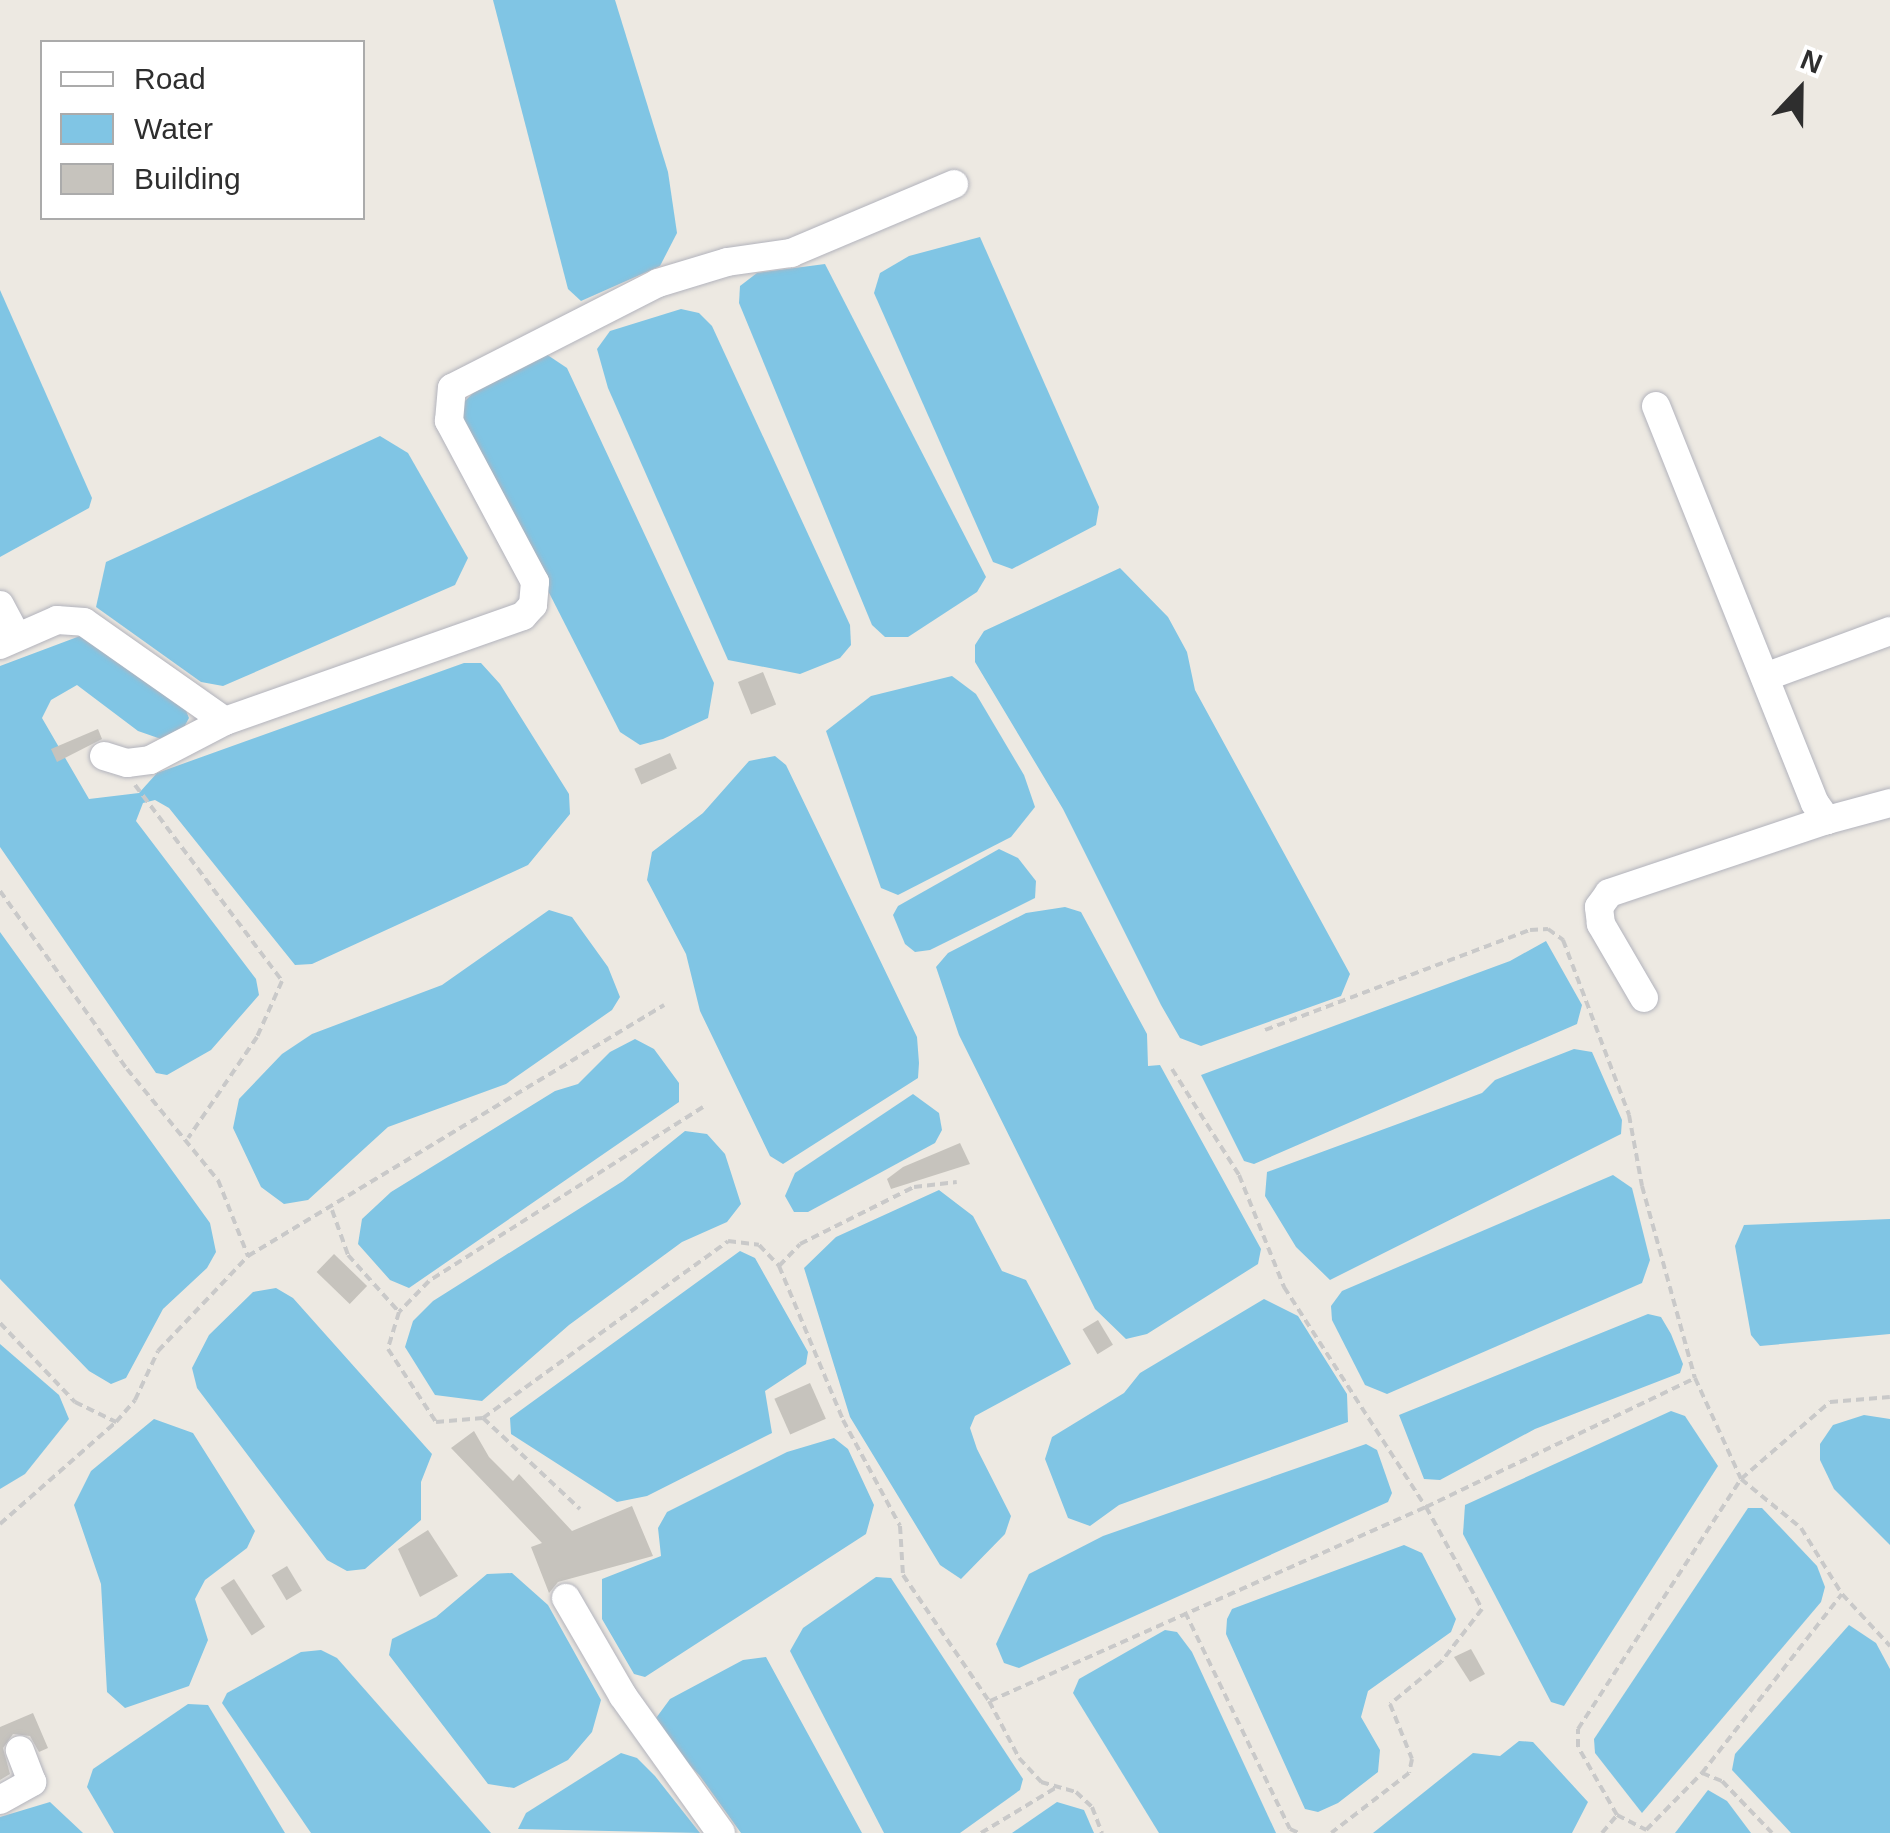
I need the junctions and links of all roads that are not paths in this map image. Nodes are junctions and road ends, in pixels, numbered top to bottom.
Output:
1 (954, 184) dead end
2 (1656, 406) dead end
3 (0, 604) edge
4 (1890, 630) edge
5 (9, 641) edge
6 (1765, 677) junction
7 (226, 721) junction
8 (104, 756) dead end
9 (1890, 803) edge
10 (1827, 820) junction
11 (1644, 998) dead end
12 (566, 1598) dead end
13 (20, 1750) dead end
14 (0, 1800) edge
15 (721, 1833) edge

1 - 7 street
2 - 6 street
3 - 5 street
4 - 6 street
5 - 7 street
6 - 10 street
7 - 8 street
9 - 10 street
10 - 11 street
12 - 15 street
13 - 14 street

